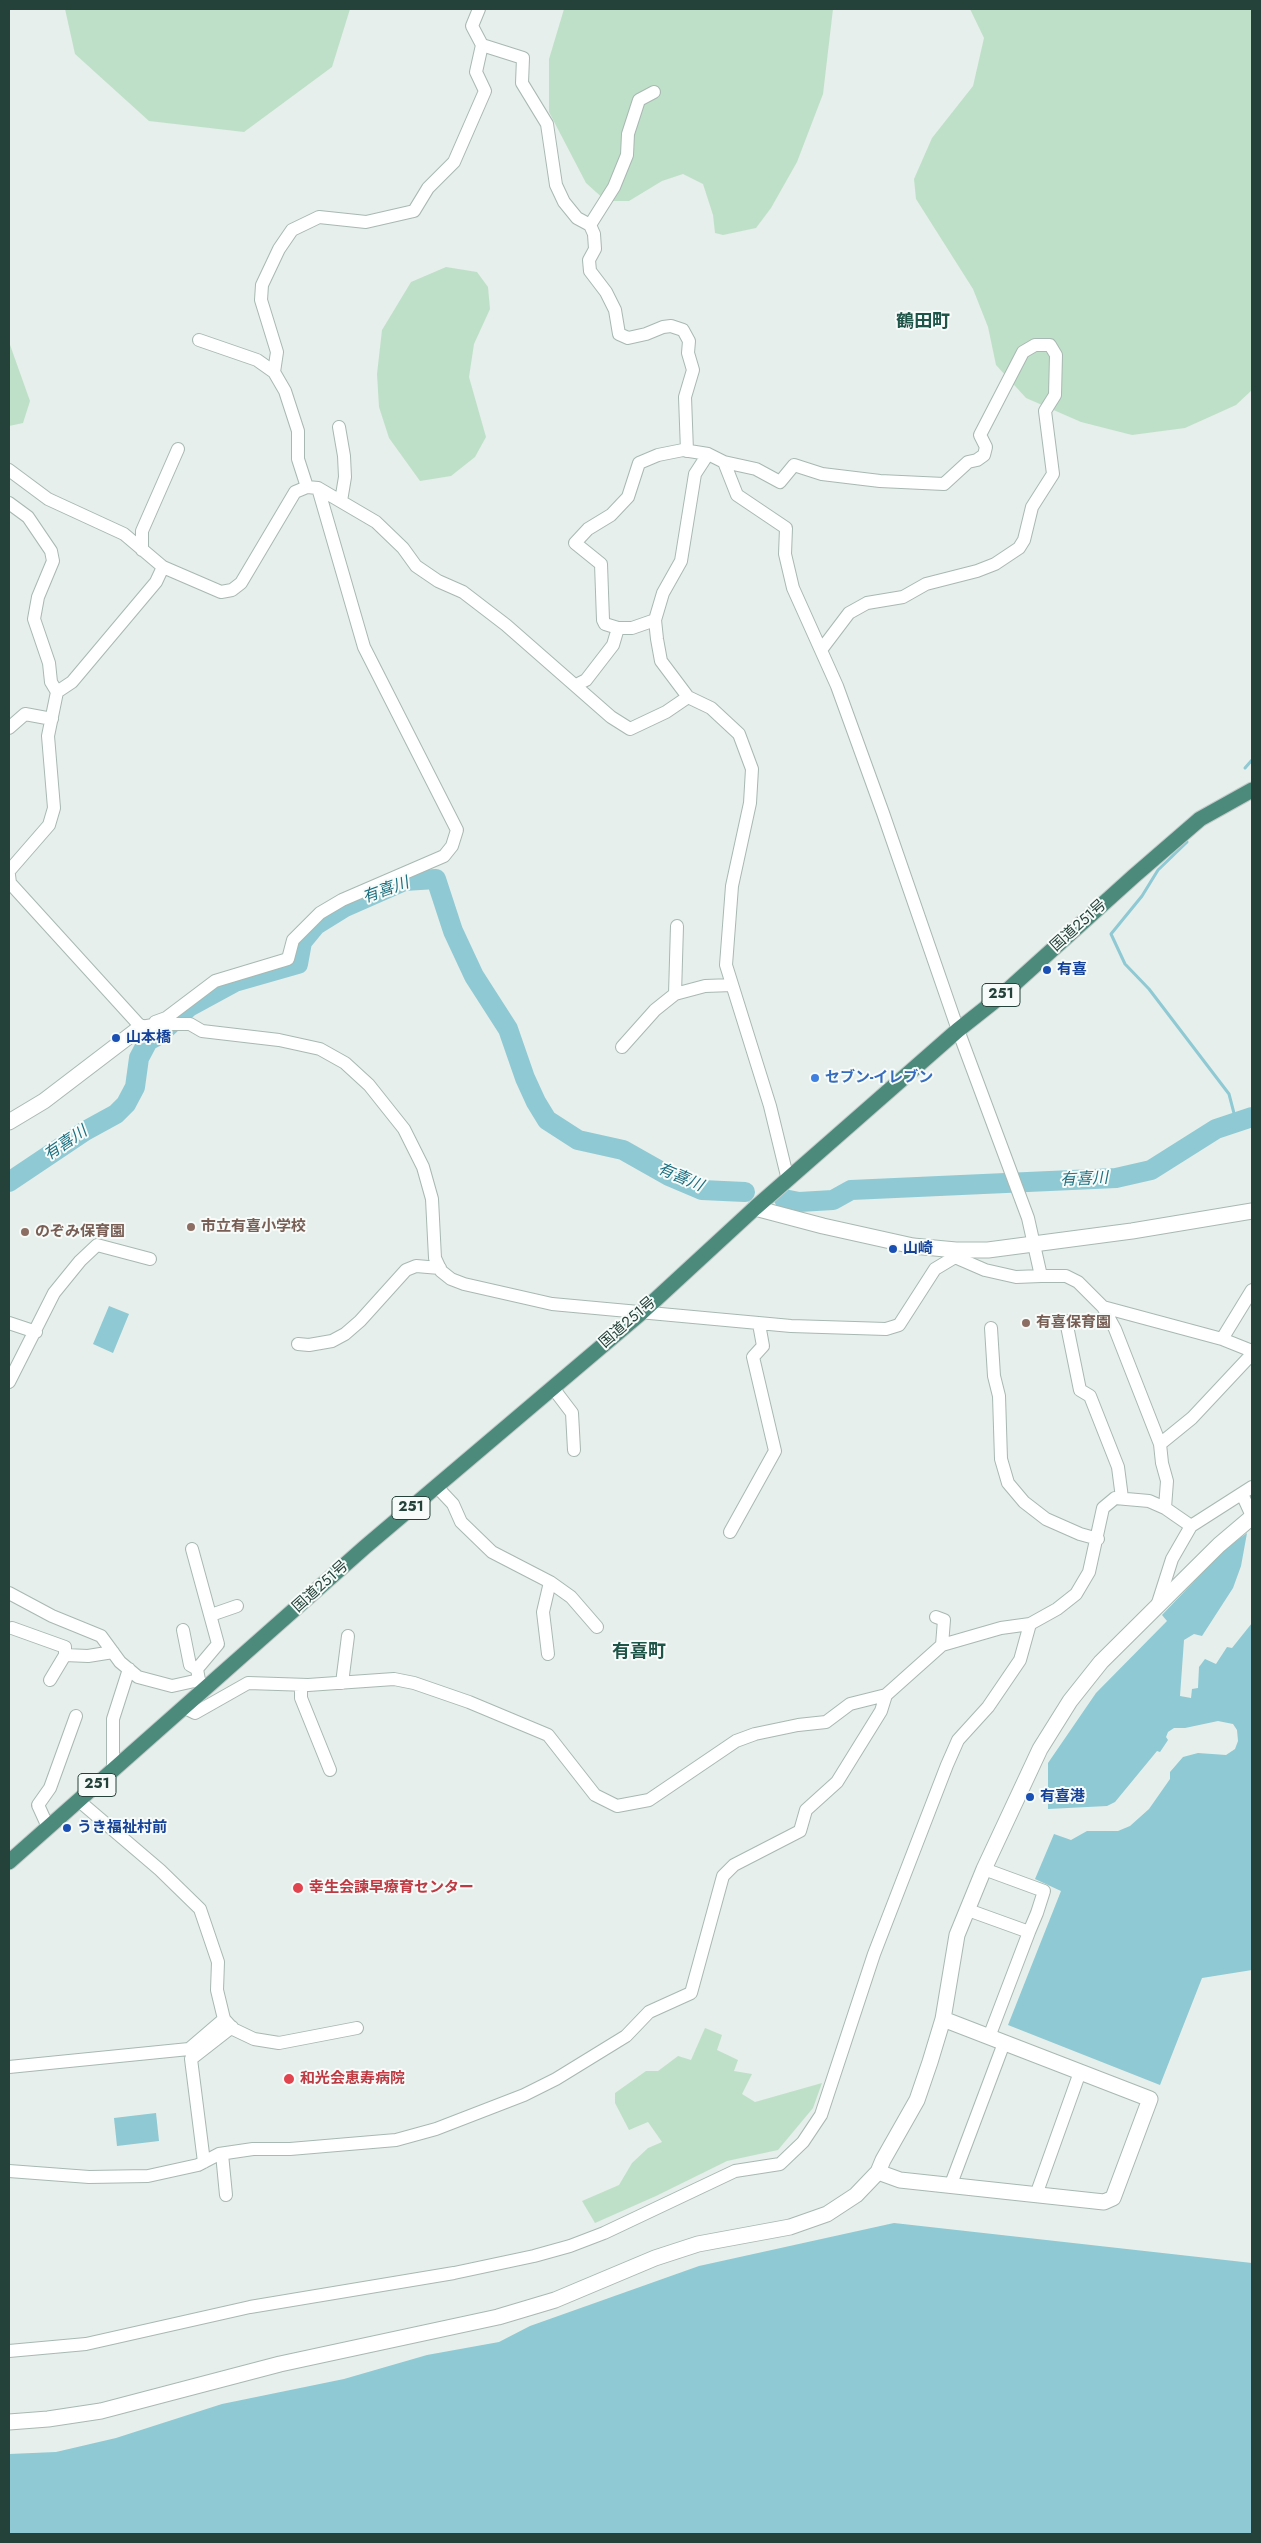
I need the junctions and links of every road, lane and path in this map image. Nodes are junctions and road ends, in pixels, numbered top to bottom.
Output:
1 (479, 9) edge
2 (482, 45) junction
3 (654, 92) dead end
4 (590, 225) junction
5 (199, 340) dead end
6 (274, 372) junction
7 (339, 427) dead end
8 (178, 449) dead end
9 (687, 451) junction
10 (708, 454) junction
11 (724, 462) junction
12 (9, 470) edge
13 (312, 487) junction
14 (341, 501) junction
15 (9, 504) edge
16 (142, 550) junction
17 (163, 567) junction
18 (655, 620) junction
19 (618, 628) junction
20 (821, 650) junction
21 (576, 685) junction
22 (57, 692) junction
23 (688, 697) junction
24 (52, 720) junction
25 (9, 728) edge
26 (1252, 790) edge
27 (9, 869) edge
28 (9, 875) edge
29 (677, 926) dead end
30 (732, 985) junction
31 (674, 994) junction
32 (142, 1028) junction
33 (958, 1030) junction
34 (622, 1047) dead end
35 (9, 1122) edge
36 (788, 1180) junction
37 (755, 1208) junction
38 (1252, 1211) edge
39 (1035, 1243) junction
40 (956, 1254) junction
41 (150, 1259) dead end
42 (440, 1268) junction
43 (1041, 1276) junction
44 (1252, 1290) edge
45 (1103, 1307) junction
46 (641, 1313) junction
47 (1066, 1321) dead end
48 (9, 1323) edge
49 (759, 1324) junction
50 (991, 1328) dead end
51 (36, 1332) junction
52 (1222, 1339) junction
53 (298, 1344) dead end
54 (1252, 1353) edge
55 (9, 1382) edge
56 (553, 1388) junction
57 (1160, 1444) junction
58 (574, 1450) dead end
59 (437, 1487) junction
60 (1247, 1490) edge
61 (1122, 1498) junction
62 (1165, 1508) junction
63 (1252, 1517) edge
64 (1191, 1526) junction
65 (730, 1532) dead end
66 (1098, 1539) junction
67 (192, 1549) dead end
68 (550, 1582) junction
69 (9, 1593) edge
70 (238, 1606) dead end
71 (1157, 1606) junction
72 (211, 1615) junction
73 (936, 1617) dead end
74 (1030, 1624) junction
75 (597, 1627) dead end
76 (12, 1628) dead end
77 (183, 1630) dead end
78 (348, 1636) dead end
79 (942, 1646) junction
80 (113, 1652) junction
81 (548, 1654) dead end
82 (65, 1655) junction
83 (129, 1669) junction
84 (201, 1679) junction
85 (50, 1680) dead end
86 (342, 1683) junction
87 (301, 1685) junction
88 (886, 1695) junction
89 (185, 1708) junction
90 (76, 1716) dead end
91 (113, 1770) junction
92 (330, 1770) dead end
93 (78, 1800) junction
94 (48, 1827) junction
95 (9, 1862) edge
96 (984, 1869) junction
97 (968, 1910) junction
98 (1029, 1932) junction
99 (943, 2019) junction
100 (228, 2023) junction
101 (357, 2028) dead end
102 (989, 2037) junction
103 (1004, 2043) junction
104 (9, 2067) edge
105 (1080, 2072) junction
106 (222, 2154) junction
107 (204, 2162) junction
108 (9, 2171) edge
109 (878, 2172) junction
110 (951, 2184) junction
111 (1036, 2194) junction
112 (226, 2195) dead end
113 (9, 2350) edge
114 (9, 2422) edge

1 - 2 street
2 - 4 street
2 - 6 street
3 - 4 street
4 - 9 street
5 - 6 street
6 - 13 street
7 - 14 street
8 - 16 street
9 - 10 street
9 - 19 street
10 - 11 street
10 - 18 street
11 - 20 street
11 - 20 street
12 - 16 street
13 - 14 street
13 - 17 street
13 - 32 street
14 - 21 street
15 - 22 street
16 - 17 street
17 - 22 street
18 - 19 street
18 - 23 street
19 - 21 street
20 - 33 street
21 - 23 street
22 - 24 street
23 - 30 street
24 - 25 street
24 - 27 street
26 - 33 highway, 国道251号 / 251
28 - 32 street
29 - 31 street
30 - 31 street
30 - 36 street
31 - 34 street
32 - 35 street
32 - 42 street
33 - 36 highway, 国道251号 / 251
33 - 39 street
36 - 37 highway, 国道251号 / 251
37 - 40 street
37 - 46 highway, 国道251号 / 251
38 - 39 street
39 - 40 street
39 - 43 street
40 - 43 street
40 - 49 street
41 - 51 street
42 - 46 street
42 - 53 street
43 - 45 street
44 - 52 street
45 - 52 street
45 - 57 street
46 - 49 street
46 - 56 highway, 国道251号 / 251
47 - 61 street
48 - 51 street
49 - 65 street
50 - 66 street
51 - 55 street
52 - 54 street
54 - 57 street
56 - 58 street
56 - 59 highway, 国道251号 / 251
57 - 62 street
59 - 68 street
59 - 84 highway, 国道251号 / 251
60 - 63 street
60 - 64 street
61 - 62 street
61 - 66 street
62 - 64 street
63 - 71 street
64 - 71 street
66 - 74 street
67 - 72 street
68 - 75 street
68 - 81 street
69 - 80 street
70 - 72 street
71 - 96 street
72 - 84 street
73 - 79 street
74 - 79 street
74 - 113 street
76 - 82 street
77 - 84 street
78 - 86 street
79 - 88 street
80 - 82 street
80 - 83 street
82 - 85 street
83 - 84 street
83 - 91 street
84 - 89 highway, 国道251号 / 251
86 - 87 street
86 - 88 street
87 - 89 street
87 - 92 street
88 - 106 street
89 - 91 highway, 国道251号 / 251
90 - 94 street
91 - 93 highway, 国道251号 / 251
93 - 94 highway, 国道251号 / 251
93 - 100 street
94 - 95 highway, 国道251号 / 251
96 - 97 street
96 - 98 street
97 - 98 street
97 - 99 street
98 - 102 street
99 - 102 street
99 - 109 street
100 - 101 street
100 - 104 street
100 - 107 street
102 - 103 street
103 - 105 street
103 - 110 street
105 - 111 street
105 - 111 street
106 - 107 street
106 - 112 street
107 - 108 street
109 - 110 street
109 - 114 street
110 - 111 street

